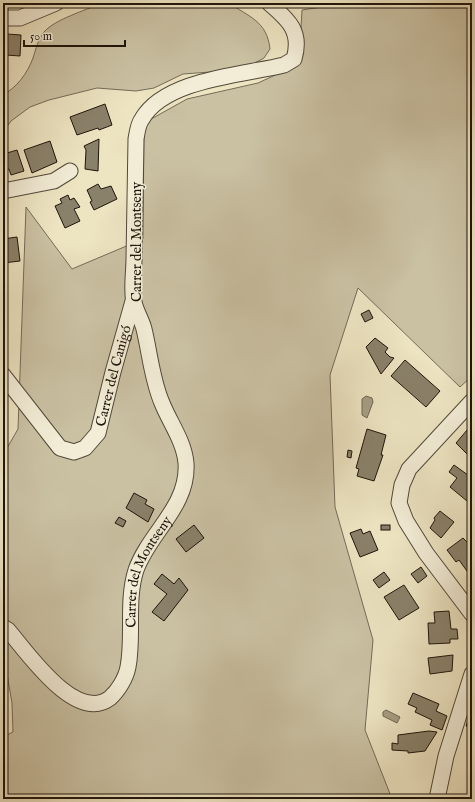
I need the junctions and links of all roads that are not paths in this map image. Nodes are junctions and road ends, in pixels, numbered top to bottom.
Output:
1 (56, 3) edge
2 (269, 3) edge
3 (3, 18) edge
4 (70, 171) dead end
5 (3, 191) edge
6 (133, 301) junction
7 (3, 376) edge
8 (472, 401) edge
9 (472, 614) edge
10 (3, 627) edge
11 (472, 674) edge
12 (437, 799) edge

1 - 3 street
2 - 6 street, Carrer del Montseny
4 - 5 street
6 - 7 street, Carrer del Canigó
6 - 10 street, Carrer del Montseny
8 - 9 street
11 - 12 street

